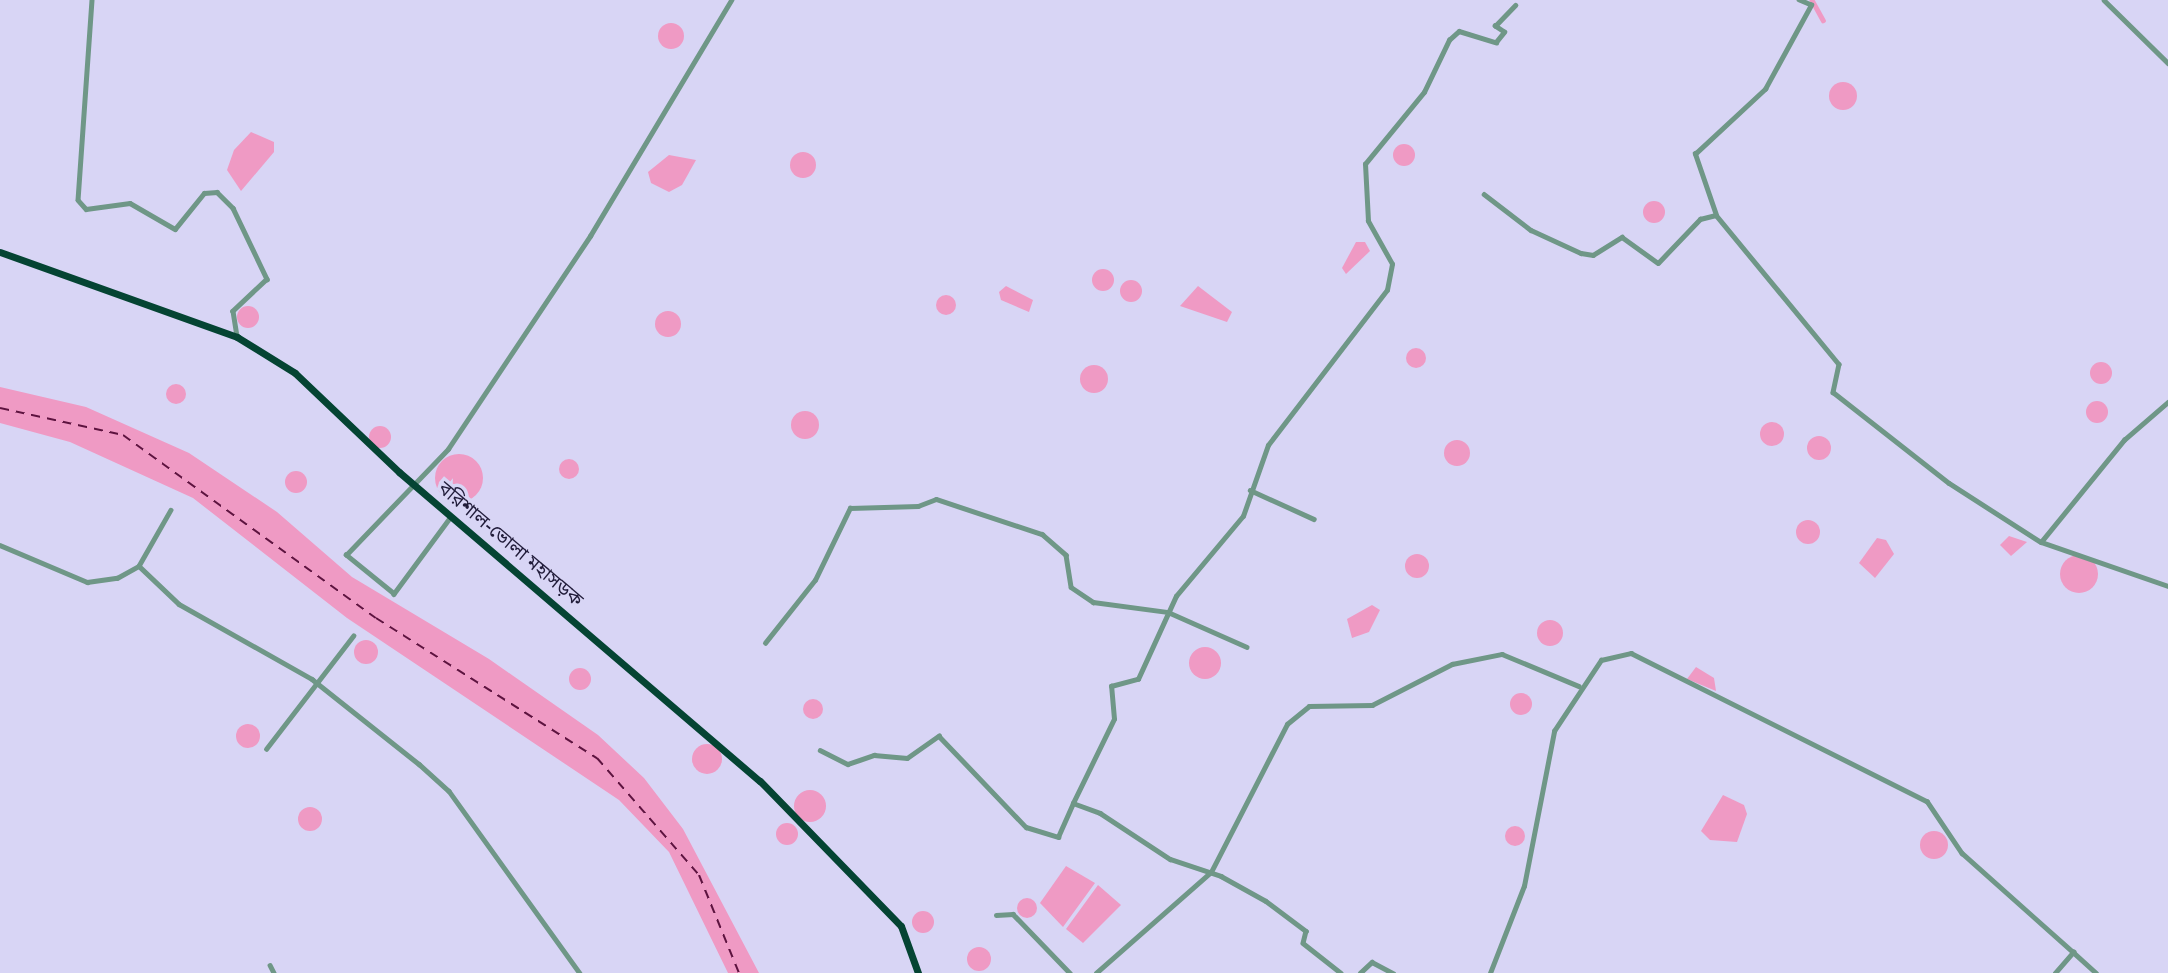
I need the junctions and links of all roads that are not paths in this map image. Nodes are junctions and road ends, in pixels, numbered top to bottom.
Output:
1 (92, 0) edge
2 (731, 0) edge
3 (1799, 0) edge
4 (2104, 0) edge
5 (1515, 5) dead end
6 (2168, 63) edge
7 (1484, 194) dead end
8 (1716, 215) junction
9 (0, 252) edge
10 (237, 337) junction
11 (2168, 402) edge
12 (416, 487) junction
13 (1250, 490) junction
14 (171, 510) dead end
15 (451, 517) junction
16 (1314, 519) dead end
17 (2041, 542) junction
18 (0, 545) edge
19 (139, 566) junction
20 (2168, 586) edge
21 (1168, 612) junction
22 (353, 636) dead end
23 (765, 643) dead end
24 (1247, 647) dead end
25 (316, 683) junction
26 (1579, 686) junction
27 (266, 749) dead end
28 (820, 750) dead end
29 (1073, 803) junction
30 (1211, 872) junction
31 (996, 915) dead end
32 (2073, 952) junction
33 (270, 965) dead end
34 (274, 973) edge
35 (580, 973) edge
36 (918, 973) edge
37 (1070, 973) edge
38 (1096, 973) edge
39 (1340, 973) edge
40 (1360, 973) edge
41 (1393, 973) edge
42 (1490, 973) edge
43 (2055, 973) edge
44 (2096, 973) edge

1 - 10 street
2 - 12 street
3 - 8 street
4 - 6 street
5 - 13 street
7 - 8 street
8 - 17 street
9 - 10 highway, বরিশাল-ভোলা মহাসড়ক
10 - 12 highway, বরিশাল-ভোলা মহাসড়ক
11 - 17 street
12 - 15 highway, বরিশাল-ভোলা মহাসড়ক
12 - 15 street
13 - 16 street
13 - 21 street
14 - 19 street
15 - 36 highway, বরিশাল-ভোলা মহাসড়ক
17 - 20 street
18 - 19 street
19 - 25 street
21 - 23 street
21 - 24 street
21 - 29 street
22 - 25 street
25 - 27 street
25 - 35 street
26 - 30 street
26 - 32 street
26 - 42 street
28 - 29 street
29 - 30 street
30 - 38 street
30 - 39 street
31 - 37 street
32 - 43 street
32 - 44 street
33 - 34 street
40 - 41 street

